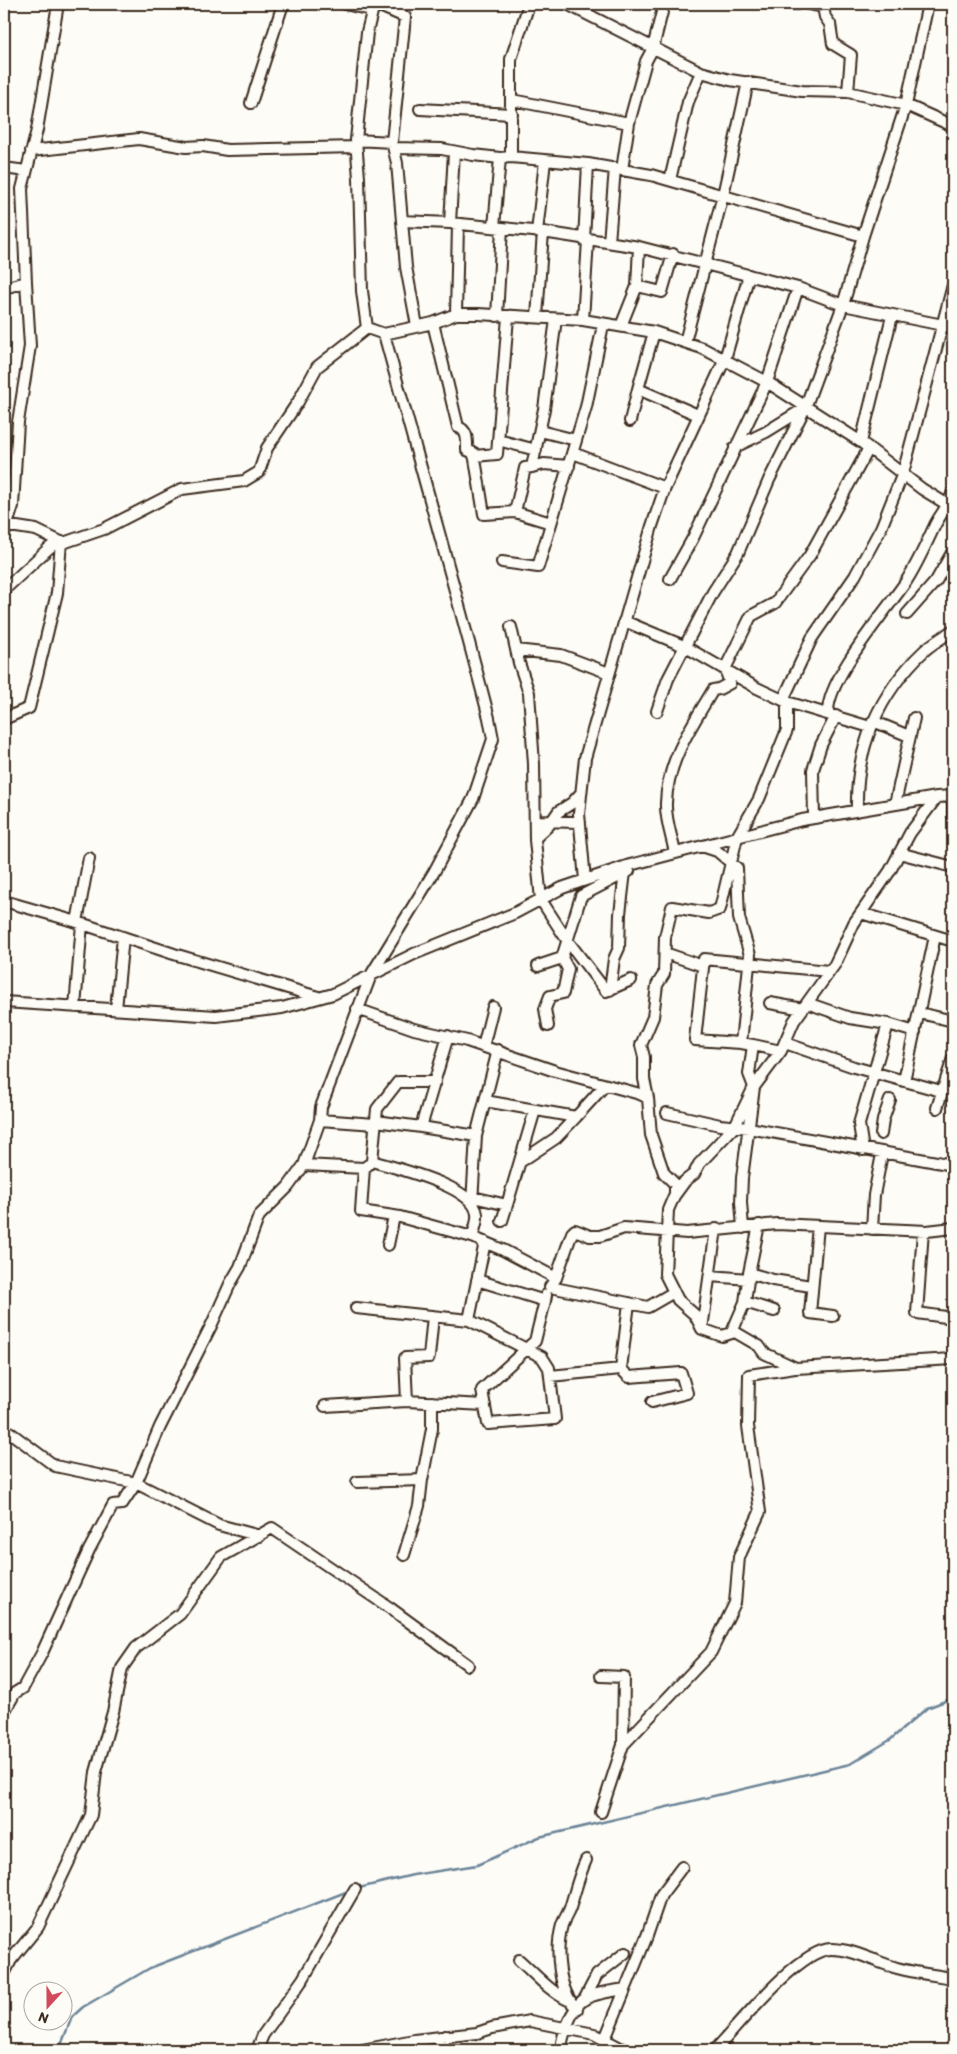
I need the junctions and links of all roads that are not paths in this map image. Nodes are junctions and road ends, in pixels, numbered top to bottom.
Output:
1 (58, 4) edge
2 (283, 4) edge
3 (345, 4) edge
4 (529, 4) edge
5 (567, 4) edge
6 (664, 4) edge
7 (781, 4) edge
8 (797, 4) edge
9 (808, 4) edge
10 (928, 4) edge
11 (373, 6) edge
12 (653, 48) junction
13 (701, 72) junction
14 (748, 82) junction
15 (848, 92) junction
16 (512, 100) junction
17 (251, 103) dead end
18 (906, 105) junction
19 (420, 109) dead end
20 (512, 114) junction
21 (629, 122) junction
22 (953, 126) edge
23 (356, 144) junction
24 (393, 145) junction
25 (31, 151) junction
26 (454, 152) junction
27 (505, 158) junction
28 (545, 161) junction
29 (588, 164) junction
30 (4, 168) edge
31 (618, 169) junction
32 (26, 171) junction
33 (670, 180) junction
34 (723, 195) junction
35 (402, 221) junction
36 (454, 224) junction
37 (498, 228) junction
38 (540, 232) junction
39 (863, 236) junction
40 (586, 240) junction
41 (609, 242) junction
42 (639, 247) junction
43 (673, 254) junction
44 (706, 263) junction
45 (749, 274) junction
46 (26, 282) junction
47 (953, 285) edge
48 (637, 286) junction
49 (4, 288) edge
50 (798, 288) junction
51 (844, 305) junction
52 (456, 314) junction
53 (497, 316) junction
54 (892, 316) junction
55 (508, 317) junction
56 (537, 317) junction
57 (556, 318) junction
58 (583, 320) junction
59 (433, 323) junction
60 (603, 324) junction
61 (942, 324) junction
62 (416, 326) junction
63 (621, 326) junction
64 (953, 327) edge
65 (367, 328) junction
66 (654, 332) junction
67 (384, 334) junction
68 (685, 342) junction
69 (725, 359) junction
70 (767, 382) junction
71 (638, 389) junction
72 (805, 408) junction
73 (698, 415) junction
74 (630, 421) dead end
75 (540, 431) junction
76 (498, 440) junction
77 (576, 440) junction
78 (865, 445) junction
79 (735, 447) junction
80 (536, 450) junction
81 (573, 453) junction
82 (474, 456) junction
83 (569, 466) junction
84 (532, 467) junction
85 (903, 473) junction
86 (665, 488) junction
87 (953, 491) edge
88 (951, 507) edge
89 (515, 512) junction
90 (551, 523) junction
91 (5, 528) edge
92 (61, 542) junction
93 (953, 551) edge
94 (502, 562) dead end
95 (670, 579) dead end
96 (4, 590) edge
97 (906, 614) dead end
98 (624, 621) junction
99 (511, 627) dead end
100 (953, 630) edge
101 (684, 646) junction
102 (516, 650) junction
103 (725, 669) junction
104 (609, 673) junction
105 (785, 701) junction
106 (657, 711) dead end
107 (832, 715) junction
108 (914, 718) dead end
109 (4, 719) edge
110 (871, 724) junction
111 (909, 736) junction
112 (953, 789) edge
113 (581, 793) junction
114 (953, 796) edge
115 (937, 797) junction
116 (895, 804) junction
117 (857, 811) junction
118 (953, 815) edge
119 (814, 818) junction
120 (535, 820) junction
121 (552, 820) junction
122 (580, 822) junction
123 (737, 837) junction
124 (535, 838) junction
125 (702, 846) junction
126 (675, 853) junction
127 (899, 853) junction
128 (664, 856) junction
129 (89, 858) dead end
130 (732, 863) junction
131 (953, 867) edge
132 (626, 872) junction
133 (585, 880) junction
134 (541, 900) junction
135 (4, 901) edge
136 (861, 913) junction
137 (79, 923) junction
138 (935, 936) junction
139 (123, 937) junction
140 (567, 940) junction
141 (953, 941) edge
142 (665, 953) junction
143 (562, 958) junction
144 (749, 963) junction
145 (538, 966) dead end
146 (703, 966) junction
147 (829, 971) junction
148 (371, 975) junction
149 (631, 980) dead end
150 (610, 990) junction
151 (319, 998) junction
152 (4, 1003) edge
153 (770, 1003) dead end
154 (805, 1006) junction
155 (75, 1007) junction
156 (493, 1007) dead end
157 (116, 1009) junction
158 (357, 1009) junction
159 (920, 1012) junction
160 (953, 1021) edge
161 (888, 1024) junction
162 (548, 1026) dead end
163 (915, 1032) junction
164 (448, 1036) junction
165 (741, 1043) junction
166 (753, 1045) junction
167 (483, 1047) junction
168 (783, 1047) junction
169 (498, 1050) junction
170 (953, 1058) edge
171 (874, 1072) junction
172 (904, 1081) junction
173 (435, 1082) junction
174 (605, 1085) junction
175 (754, 1087) junction
176 (941, 1091) junction
177 (648, 1098) junction
178 (890, 1100) dead end
179 (485, 1101) junction
180 (937, 1108) dead end
181 (535, 1110) junction
182 (667, 1113) dead end
183 (576, 1117) junction
184 (320, 1120) junction
185 (376, 1122) junction
186 (735, 1126) junction
187 (421, 1128) junction
188 (750, 1128) junction
189 (881, 1134) dead end
190 (476, 1136) junction
191 (863, 1150) junction
192 (882, 1154) junction
193 (520, 1162) junction
194 (304, 1164) junction
195 (368, 1164) junction
196 (953, 1165) edge
197 (675, 1194) junction
198 (472, 1200) junction
199 (507, 1205) junction
200 (394, 1216) junction
201 (502, 1221) dead end
202 (759, 1225) junction
203 (818, 1226) junction
204 (743, 1228) junction
205 (953, 1228) edge
206 (716, 1229) junction
207 (872, 1229) junction
208 (669, 1231) junction
209 (923, 1231) junction
210 (472, 1237) junction
211 (485, 1242) junction
212 (388, 1245) dead end
213 (710, 1276) junction
214 (749, 1276) junction
215 (477, 1280) junction
216 (553, 1283) junction
217 (811, 1286) junction
218 (674, 1292) junction
219 (545, 1301) junction
220 (746, 1302) junction
221 (629, 1303) junction
222 (356, 1308) dead end
223 (774, 1311) dead end
224 (433, 1316) junction
225 (833, 1316) dead end
226 (953, 1318) edge
227 (469, 1320) junction
228 (702, 1329) junction
229 (732, 1332) junction
230 (526, 1349) junction
231 (953, 1359) edge
232 (796, 1368) junction
233 (621, 1369) junction
234 (550, 1376) junction
235 (407, 1401) junction
236 (432, 1402) junction
237 (652, 1402) dead end
238 (484, 1405) junction
239 (325, 1406) dead end
240 (4, 1428) edge
241 (422, 1480) junction
242 (357, 1482) dead end
243 (136, 1483) junction
244 (260, 1536) junction
245 (404, 1555) dead end
246 (468, 1665) dead end
247 (601, 1676) dead end
248 (4, 1712) edge
249 (623, 1745) junction
250 (601, 1812) dead end
251 (586, 1860) dead end
252 (682, 1867) dead end
253 (355, 1889) dead end
254 (625, 1953) dead end
255 (519, 1960) dead end
256 (4, 1974) edge
257 (953, 1978) edge
258 (625, 1989) junction
259 (568, 2000) junction
260 (584, 2000) junction
261 (577, 2010) junction
262 (565, 2028) junction
263 (445, 2036) junction
264 (610, 2044) edge
265 (257, 2050) edge
266 (362, 2050) edge
267 (440, 2050) edge
268 (561, 2050) edge
269 (624, 2050) edge
270 (715, 2050) edge

1 - 25 street
2 - 17 street
3 - 11 street
4 - 16 street
5 - 12 street
6 - 12 street
7 - 8 street
9 - 15 street
10 - 18 street
11 - 23 street
11 - 24 street
12 - 13 street
12 - 21 street
13 - 14 street
13 - 33 street
14 - 15 street
14 - 34 street
15 - 18 street
16 - 20 street
16 - 21 street
18 - 22 street
18 - 39 street
19 - 20 street
20 - 27 street
21 - 31 street
23 - 24 street
23 - 25 street
23 - 65 street
24 - 26 street
24 - 35 street
25 - 32 street
26 - 27 street
26 - 36 street
27 - 28 street
27 - 37 street
28 - 29 street
28 - 38 street
29 - 31 street
29 - 40 street
30 - 32 street
31 - 33 street
31 - 41 street
32 - 46 street
33 - 34 street
34 - 39 street
34 - 44 street
35 - 36 street
35 - 62 street
36 - 37 street
36 - 52 street
37 - 38 street
37 - 53 street
38 - 40 street
38 - 56 street
39 - 51 street
40 - 41 street
40 - 58 street
41 - 42 street
42 - 43 street
42 - 48 street
43 - 44 street
43 - 48 street
44 - 45 street
44 - 68 street
45 - 50 street
45 - 69 street
46 - 49 street
46 - 91 street
47 - 61 street
48 - 63 street
50 - 51 street
50 - 70 street
51 - 54 street
51 - 72 street
52 - 53 street
52 - 59 street
53 - 55 street
54 - 61 street
54 - 78 street
55 - 56 street
55 - 76 street
56 - 57 street
57 - 58 street
57 - 75 street
58 - 60 street
59 - 62 street
59 - 82 street
60 - 63 street
60 - 77 street
61 - 64 street
61 - 85 street
62 - 67 street
63 - 66 street
65 - 67 street
65 - 92 street
66 - 68 street
66 - 71 street
67 - 148 street
68 - 69 street
69 - 70 street
69 - 73 street
70 - 72 street
70 - 79 street
71 - 73 street
71 - 74 street
72 - 78 street
72 - 79 street
72 - 101 street
73 - 86 street
75 - 77 street
75 - 80 street
76 - 80 street
76 - 82 street
77 - 81 street
78 - 85 street
78 - 103 street
79 - 95 street
80 - 84 street
81 - 83 street
81 - 86 street
82 - 89 street
83 - 84 street
83 - 90 street
84 - 89 street
85 - 88 street
85 - 105 street
86 - 98 street
87 - 88 street
88 - 107 street
89 - 90 street
90 - 94 street
91 - 92 street
92 - 96 street
92 - 109 street
93 - 97 street
98 - 101 street
98 - 104 street
99 - 102 street
100 - 110 street
101 - 103 street
101 - 106 street
102 - 104 street
102 - 120 street
103 - 105 street
103 - 126 street
104 - 113 street
105 - 107 street
105 - 123 street
107 - 110 street
107 - 119 street
108 - 111 street
110 - 111 street
110 - 117 street
111 - 116 street
112 - 114 street
113 - 121 street
113 - 122 street
114 - 115 street
114 - 118 street
115 - 116 street
115 - 127 street
116 - 117 street
117 - 119 street
119 - 123 street
120 - 121 street
120 - 124 street
121 - 122 street
121 - 124 street
122 - 133 street
123 - 125 street
123 - 130 street
124 - 134 street
125 - 126 street
125 - 130 street
126 - 128 street
127 - 131 street
127 - 136 street
128 - 132 street
128 - 133 street
129 - 137 street
130 - 142 street
130 - 144 street
132 - 140 street
132 - 150 street
133 - 134 street
134 - 140 street
134 - 148 street
135 - 137 street
136 - 138 street
136 - 147 street
137 - 139 street
137 - 155 street
138 - 141 street
138 - 159 street
139 - 151 street
139 - 157 street
140 - 143 street
140 - 150 street
142 - 146 street
142 - 177 street
143 - 145 street
143 - 162 street
144 - 146 street
144 - 147 street
144 - 165 street
146 - 165 street
147 - 154 street
148 - 151 street
148 - 158 street
149 - 150 street
151 - 157 street
152 - 155 street
153 - 154 street
154 - 161 street
154 - 168 street
155 - 157 street
156 - 167 street
158 - 164 street
158 - 184 street
159 - 160 street
159 - 163 street
161 - 163 street
161 - 171 street
163 - 172 street
164 - 167 street
164 - 173 street
165 - 166 street
166 - 168 street
166 - 175 street
167 - 169 street
168 - 171 street
168 - 175 street
169 - 174 street
169 - 179 street
170 - 176 street
171 - 172 street
171 - 191 street
172 - 176 street
173 - 185 street
173 - 187 street
174 - 177 street
174 - 183 street
175 - 186 street
175 - 188 street
176 - 180 street
177 - 197 street
178 - 189 street
179 - 181 street
179 - 190 street
181 - 183 street
181 - 193 street
182 - 186 street
183 - 193 street
184 - 185 street
184 - 194 street
185 - 187 street
185 - 195 street
186 - 188 street
186 - 197 street
187 - 190 street
188 - 191 street
188 - 204 street
190 - 198 street
191 - 192 street
192 - 196 street
192 - 207 street
193 - 199 street
194 - 195 street
194 - 243 street
195 - 198 street
195 - 200 street
197 - 208 street
198 - 199 street
198 - 210 street
199 - 201 street
200 - 210 street
200 - 212 street
202 - 203 street
202 - 204 street
202 - 214 street
203 - 207 street
203 - 217 street
204 - 206 street
205 - 209 street
206 - 208 street
206 - 213 street
207 - 209 street
208 - 216 street
208 - 218 street
209 - 226 street
210 - 211 street
211 - 215 street
211 - 216 street
213 - 214 street
213 - 228 street
214 - 217 street
214 - 220 street
215 - 219 street
215 - 227 street
216 - 219 street
216 - 221 street
217 - 225 street
218 - 221 street
218 - 228 street
219 - 230 street
220 - 223 street
220 - 229 street
221 - 233 street
222 - 224 street
224 - 227 street
224 - 235 street
227 - 230 street
228 - 229 street
229 - 232 street
230 - 234 street
230 - 238 street
231 - 232 street
232 - 249 street
233 - 234 street
233 - 237 street
234 - 238 street
235 - 236 street
235 - 239 street
236 - 238 street
236 - 241 street
240 - 243 street
241 - 242 street
241 - 245 street
243 - 244 street
243 - 248 street
244 - 246 street
244 - 256 street
247 - 249 street
249 - 250 street
251 - 259 street
252 - 258 street
253 - 265 street
254 - 260 street
255 - 259 street
257 - 270 street
258 - 260 street
258 - 264 street
259 - 261 street
260 - 261 street
261 - 262 street
262 - 263 street
262 - 264 street
262 - 268 street
263 - 266 street
263 - 267 street
264 - 269 street

